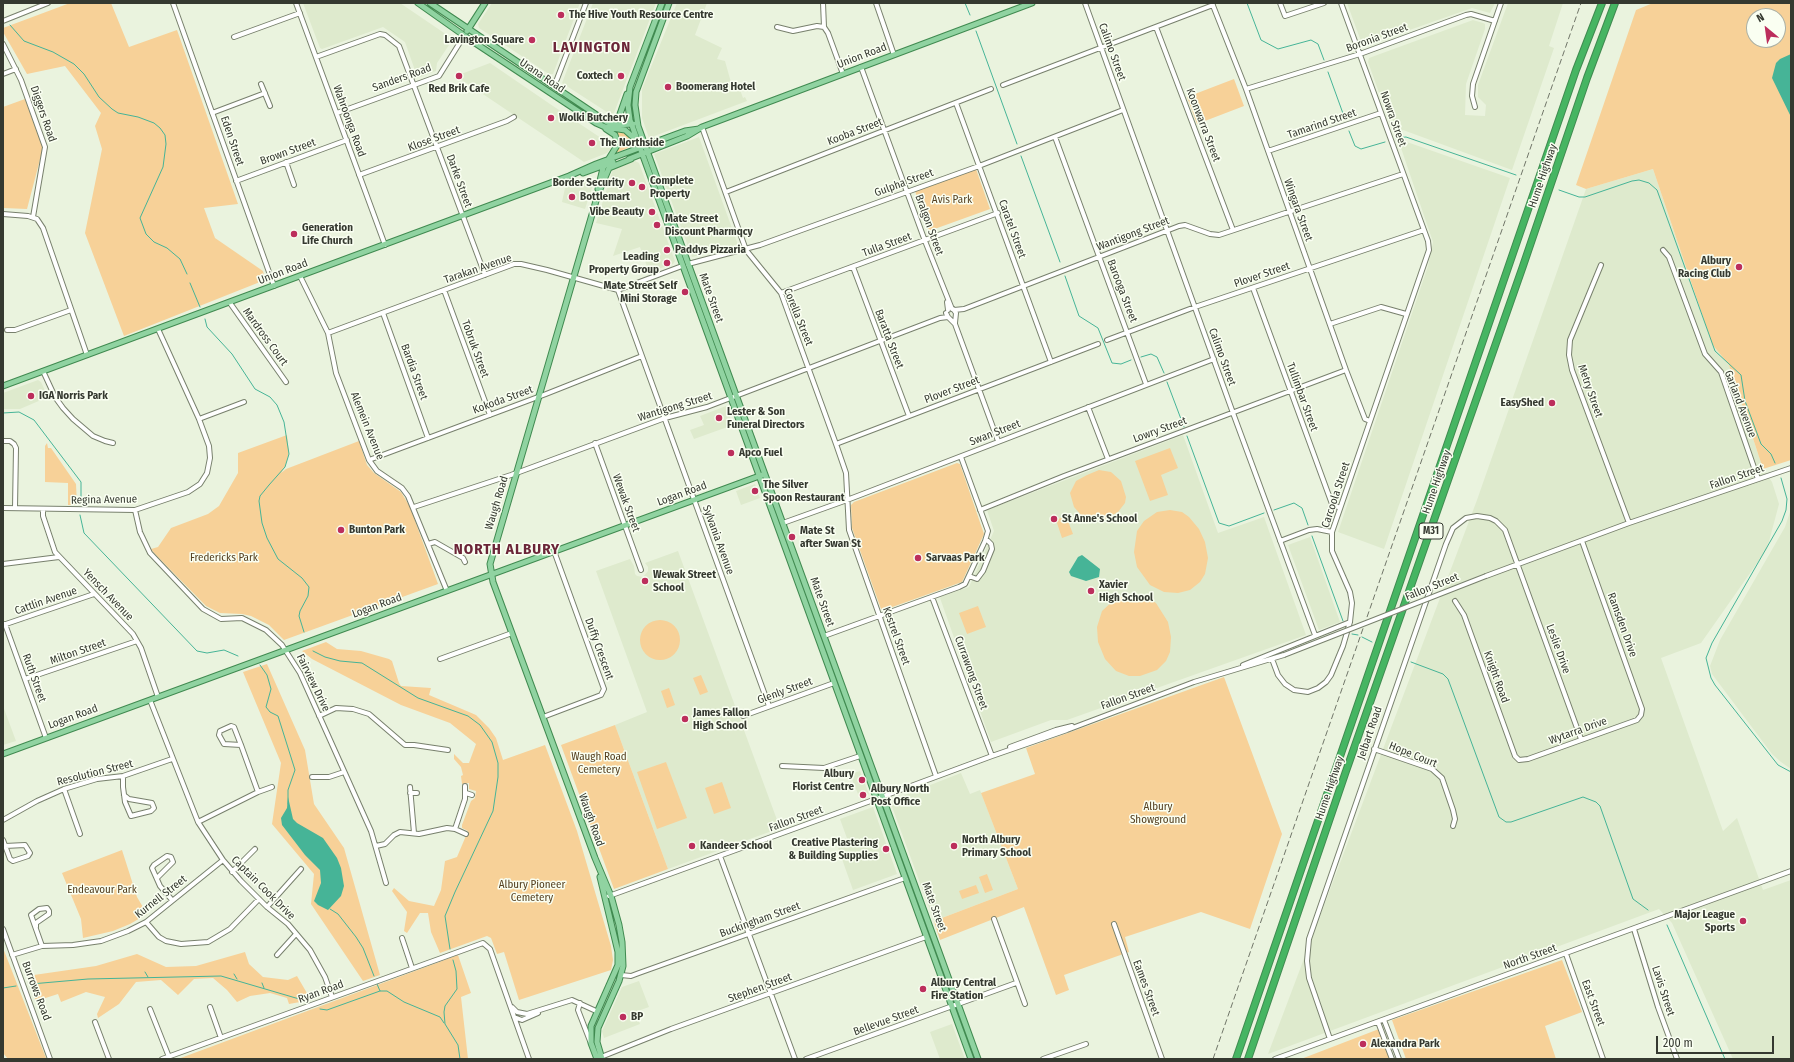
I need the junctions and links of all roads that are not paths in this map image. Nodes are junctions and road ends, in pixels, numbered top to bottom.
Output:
1 (48, 3) edge
2 (173, 3) edge
3 (296, 3) edge
4 (418, 3) edge
5 (430, 3) edge
6 (485, 3) edge
7 (586, 3) edge
8 (662, 3) edge
9 (669, 3) edge
10 (823, 3) edge
11 (876, 3) edge
12 (1032, 3) edge
13 (1084, 3) edge
14 (1280, 3) edge
15 (1324, 3) edge
16 (1341, 3) edge
17 (1501, 3) edge
18 (1602, 3) edge
19 (1615, 3) edge
20 (1212, 4) edge
21 (659, 12) junction
22 (300, 13) junction
23 (664, 18) junction
24 (3, 21) edge
25 (1494, 21) junction
26 (778, 27) dead end
27 (824, 27) junction
28 (1156, 27) junction
29 (468, 29) junction
30 (464, 36) junction
31 (234, 37) dead end
32 (3, 44) edge
33 (1101, 47) junction
34 (1360, 54) junction
35 (894, 55) junction
36 (316, 57) junction
37 (641, 58) junction
38 (647, 61) junction
39 (861, 67) junction
40 (16, 69) junction
41 (3, 74) edge
42 (843, 74) junction
43 (261, 84) dead end
44 (415, 85) junction
45 (1003, 85) dead end
46 (553, 86) junction
47 (630, 88) junction
48 (1246, 89) junction
49 (991, 90) dead end
50 (548, 92) junction
51 (265, 93) junction
52 (956, 103) junction
53 (270, 106) dead end
54 (1475, 107) dead end
55 (1123, 110) junction
56 (212, 113) junction
57 (337, 113) junction
58 (1381, 113) junction
59 (514, 117) dead end
60 (605, 121) junction
61 (631, 124) junction
62 (598, 125) junction
63 (701, 128) junction
64 (640, 129) junction
65 (884, 130) junction
66 (1055, 137) junction
67 (347, 140) junction
68 (637, 142) junction
69 (645, 145) junction
70 (437, 147) junction
71 (639, 148) junction
72 (1268, 151) junction
73 (648, 152) junction
74 (641, 155) junction
75 (608, 159) junction
76 (631, 159) junction
77 (286, 162) junction
78 (604, 165) junction
79 (979, 166) junction
80 (593, 170) junction
81 (1403, 174) junction
82 (360, 175) junction
83 (569, 176) junction
84 (236, 180) junction
85 (599, 182) junction
86 (294, 185) dead end
87 (726, 192) junction
88 (907, 192) junction
89 (598, 194) junction
90 (1289, 210) junction
91 (998, 213) junction
92 (3, 214) edge
93 (462, 216) junction
94 (33, 217) junction
95 (1233, 230) junction
96 (1424, 230) junction
97 (1168, 231) junction
98 (925, 241) junction
99 (1428, 241) joint
100 (385, 245) junction
101 (746, 250) junction
102 (1663, 250) dead end
103 (1099, 257) junction
104 (688, 264) junction
105 (682, 266) junction
106 (1601, 266) dead end
107 (853, 267) junction
108 (1310, 269) junction
109 (485, 274) junction
110 (300, 276) junction
111 (573, 278) junction
112 (274, 286) junction
113 (1023, 286) junction
114 (1253, 288) junction
115 (444, 290) junction
116 (618, 290) junction
117 (781, 293) junction
118 (230, 303) junction
119 (1195, 307) junction
120 (71, 310) junction
121 (383, 313) junction
122 (951, 314) junction
123 (1406, 314) junction
124 (1330, 324) junction
125 (158, 329) junction
126 (7, 330) dead end
127 (1128, 332) junction
128 (328, 333) junction
129 (1107, 340) dead end
130 (880, 341) junction
131 (1098, 344) dead end
132 (87, 355) junction
133 (642, 356) junction
134 (1214, 359) junction
135 (1051, 362) junction
136 (808, 368) junction
137 (1346, 370) junction
138 (43, 371) junction
139 (286, 382) dead end
140 (1146, 384) junction
141 (3, 386) edge
142 (979, 390) junction
143 (1290, 391) junction
144 (737, 396) junction
145 (539, 397) junction
146 (731, 398) junction
147 (244, 402) dead end
148 (1088, 407) junction
149 (1233, 413) junction
150 (490, 415) junction
151 (909, 416) junction
152 (665, 418) junction
153 (198, 419) junction
154 (1370, 421) junction
155 (428, 438) junction
156 (3, 441) edge
157 (113, 442) dead end
158 (998, 442) junction
159 (595, 443) junction
160 (836, 444) junction
161 (961, 456) junction
162 (1108, 459) junction
163 (369, 460) junction
164 (1791, 468) edge
165 (517, 472) junction
166 (765, 474) junction
167 (759, 476) junction
168 (1758, 479) junction
169 (694, 500) junction
170 (847, 500) junction
171 (414, 507) junction
172 (3, 508) edge
173 (15, 508) junction
174 (1340, 508) junction
175 (43, 509) junction
176 (135, 510) junction
177 (980, 510) junction
178 (783, 523) junction
179 (1629, 523) junction
180 (624, 525) junction
181 (1332, 532) junction
182 (986, 539) junction
183 (1280, 541) junction
184 (1582, 541) junction
185 (428, 544) junction
186 (554, 551) junction
187 (59, 557) junction
188 (465, 562) dead end
189 (3, 564) edge
190 (1518, 564) junction
191 (640, 570) dead end
192 (492, 574) junction
193 (969, 576) junction
194 (447, 591) junction
195 (94, 594) junction
196 (932, 597) junction
197 (1455, 602) dead end
198 (879, 616) junction
199 (1350, 622) junction
200 (4, 624) edge
201 (512, 633) junction
202 (1315, 635) junction
203 (824, 636) junction
204 (137, 641) junction
205 (286, 650) junction
206 (440, 659) dead end
207 (1272, 659) junction
208 (1236, 669) junction
209 (25, 679) junction
210 (834, 682) junction
211 (158, 697) junction
212 (150, 700) junction
213 (769, 706) junction
214 (1641, 715) joint
215 (319, 716) junction
216 (743, 716) dead end
217 (543, 717) junction
218 (46, 738) junction
219 (1581, 739) junction
220 (241, 745) junction
221 (1374, 749) junction
222 (448, 750) dead end
223 (3, 754) edge
224 (860, 756) junction
225 (992, 756) junction
226 (172, 759) junction
227 (1519, 760) joint
228 (782, 766) dead end
229 (344, 772) junction
230 (123, 776) junction
231 (936, 776) junction
232 (312, 777) dead end
233 (272, 786) dead end
234 (465, 786) dead end
235 (410, 787) dead end
236 (64, 789) junction
237 (258, 792) junction
238 (410, 793) junction
239 (417, 793) dead end
240 (466, 793) junction
241 (472, 794) dead end
242 (124, 795) junction
243 (882, 797) junction
244 (876, 799) junction
245 (3, 820) edge
246 (198, 822) junction
247 (1453, 826) dead end
248 (455, 828) junction
249 (414, 833) junction
250 (80, 834) dead end
251 (466, 834) dead end
252 (3, 840) edge
253 (5, 846) junction
254 (376, 846) junction
255 (255, 849) dead end
256 (720, 856) junction
257 (223, 860) junction
258 (301, 869) dead end
259 (1791, 871) edge
260 (232, 872) junction
261 (157, 878) junction
262 (905, 878) junction
263 (386, 883) dead end
264 (608, 896) junction
265 (259, 899) junction
266 (172, 900) junction
267 (267, 907) junction
268 (994, 919) dead end
269 (146, 922) junction
270 (1114, 924) dead end
271 (36, 926) junction
272 (3, 929) edge
273 (1281, 929) junction
274 (1634, 929) junction
275 (1292, 931) junction
276 (296, 934) junction
277 (749, 934) junction
278 (926, 937) junction
279 (402, 938) dead end
280 (42, 946) junction
281 (1566, 954) junction
282 (12, 955) junction
283 (277, 955) dead end
284 (412, 968) junction
285 (621, 975) junction
286 (1016, 983) junction
287 (771, 993) junction
288 (332, 997) junction
289 (510, 1003) junction
290 (580, 1003) junction
291 (1025, 1004) dead end
292 (955, 1005) junction
293 (210, 1007) dead end
294 (549, 1008) junction
295 (150, 1009) dead end
296 (596, 1011) junction
297 (517, 1012) junction
298 (604, 1014) junction
299 (514, 1017) junction
300 (1384, 1020) junction
301 (95, 1022) dead end
302 (1378, 1022) junction
303 (221, 1038) junction
304 (1330, 1039) junction
305 (1086, 1044) dead end
306 (592, 1045) junction
307 (169, 1057) junction
308 (600, 1058) edge
309 (50, 1059) edge
310 (109, 1059) edge
311 (162, 1059) edge
312 (528, 1059) edge
313 (794, 1059) edge
314 (806, 1059) edge
315 (971, 1059) edge
316 (978, 1059) edge
317 (1043, 1059) edge
318 (1162, 1059) edge
319 (1236, 1059) edge
320 (1248, 1059) edge
321 (1275, 1059) edge
322 (1392, 1059) edge
323 (1399, 1059) edge
324 (1603, 1059) edge
325 (1677, 1059) edge

1 - 24 street
2 - 56 street, Eden Street
3 - 22 street, Wahroonga Road
4 - 30 main road, Urana Road
5 - 29 main road, Urana Road
6 - 29 main road, Sanders Road
7 - 46 street
8 - 21 main road
9 - 23 main road, Mate Street
10 - 27 street
11 - 35 street
12 - 35 main road, Union Road
13 - 33 street, Calimo Street
14 - 15 street
16 - 34 street, Nowra Street
17 - 25 street
18 - 273 highway, Hume Highway / M31
19 - 275 highway, Hume Highway / M31
20 - 28 street
20 - 48 street, Wingara Street
21 - 23 main road
21 - 37 main road
22 - 31 street
22 - 36 street, Wahroonga Road
23 - 38 main road, Mate Street
25 - 34 street, Boronia Street
25 - 54 street
26 - 27 street
27 - 42 street
28 - 33 street
28 - 95 street, Koonwarra Street
29 - 30 main road, Sanders Road
29 - 46 main road, Urana Road
30 - 44 street, Sanders Road
30 - 50 main road, Urana Road
32 - 40 street, Diggers Road
33 - 45 street
33 - 55 street, Calimo Street
34 - 48 street, Boronia Street
34 - 58 street, Nowra Street
35 - 39 main road, Union Road
36 - 44 street, Darke Street
36 - 57 street, Wahroonga Road
37 - 38 main road
37 - 47 main road
38 - 64 main road, Mate Street
39 - 42 main road, Union Road
39 - 65 street, Bralgon Street
40 - 41 street
40 - 94 street, Diggers Road
42 - 63 main road, Union Road
43 - 51 street
44 - 57 street, Sanders Road
44 - 70 street, Darke Street
46 - 50 main road
46 - 60 main road, Urana Road
47 - 60 main road
47 - 61 main road, Mate Street
48 - 72 street, Wingara Street
49 - 52 street, Kooba Street
50 - 62 main road, Urana Road
51 - 53 street
51 - 56 street
52 - 65 street, Kooba Street
52 - 79 street, Caratel Street
55 - 66 street, Gulpha Street
55 - 97 street, Calimo Street
56 - 84 street, Eden Street
57 - 67 street, Wahroonga Road
58 - 72 street, Tamarind Street
58 - 81 street, Nowra Street
59 - 70 street, Klose Street
60 - 61 main road, Urana Road
61 - 64 main road
61 - 68 main road, Mate Street
62 - 68 main road, Urana Road
62 - 75 main road, Waugh Road
63 - 69 main road, Union Road
63 - 73 main road, Union Road
63 - 87 street, Corella Street
64 - 69 main road, Mate Street
65 - 87 street, Kooba Street
65 - 88 street, Bralgon Street
66 - 79 street, Gulpha Street
66 - 103 street, Barooga Street
67 - 77 street, Brown Street
67 - 82 street, Wahroonga Road
68 - 71 main road, Mate Street
69 - 71 main road, Union Road
69 - 73 main road, Mate Street
70 - 82 street, Klose Street
70 - 93 street, Darke Street
71 - 74 main road, Mate Street
71 - 75 main road, Union Road
72 - 90 street, Wingara Street
73 - 74 main road, Union Road
73 - 104 main road, Mate Street
74 - 76 main road, Union Road
74 - 105 main road, Mate Street
75 - 78 main road, Waugh Road
75 - 83 main road, Union Road
76 - 78 main road, Union Road
76 - 89 main road, Waugh Road
77 - 84 street, Brown Street
77 - 86 street
78 - 80 main road, Union Road
78 - 85 main road, Waugh Road
79 - 88 street, Gulpha Street
79 - 91 street, Caratel Street
80 - 83 main road, Union Road
80 - 85 main road
81 - 90 street, Wantigong Street
81 - 96 street, Nowra Street
82 - 100 street, Wahroonga Road
83 - 93 main road, Union Road
84 - 112 street, Eden Street
85 - 89 main road, Waugh Road
87 - 101 street, Corella Street
88 - 98 street, Bralgon Street
88 - 101 street, Gulpha Street
89 - 111 main road, Waugh Road
90 - 95 street, Wantigong Street
90 - 108 street, Wingara Street
91 - 98 street, Tulla Street
91 - 113 street, Caratel Street
92 - 94 street
93 - 100 main road, Union Road
93 - 109 street, Darke Street
94 - 120 street
95 - 97 street, Wantigong Street
96 - 99 street, Nowra Street
96 - 108 street, Plover Street
97 - 103 street, Wantigong Street
97 - 119 street, Calimo Street
98 - 107 street, Tulla Street
98 - 122 street, Bralgon Street
99 - 123 street, Carcoola Street
100 - 110 main road, Union Road
101 - 104 street, Gulpha Street
101 - 117 street, Corella Street
102 - 168 street, Garland Avenue
103 - 113 street, Wantigong Street
103 - 127 street, Barooga Street
104 - 144 main road, Mate Street
105 - 116 street
105 - 146 main road, Mate Street
106 - 179 street, Metry Street
107 - 117 street, Tulla Street
107 - 130 street, Baratta Street
108 - 114 street, Plover Street
108 - 124 street, Wingara Street
109 - 111 street, Tarakan Avenue
109 - 115 street, Tarakan Avenue
110 - 112 main road, Union Road
110 - 128 street, Alemein Avenue
111 - 116 street, Tarakan Avenue
111 - 145 main road, Waugh Road
112 - 118 main road, Union Road
113 - 122 street, Wantigong Street
113 - 135 street, Caratel Street
114 - 119 street, Plover Street
114 - 143 street, Tullimbar Street
115 - 121 street, Tarakan Avenue
115 - 150 street, Tobruk Street
116 - 133 street, Sylvania Avenue
117 - 136 street, Corella Street
118 - 125 main road, Union Road
118 - 139 street, Mardross Court
119 - 127 street, Plover Street
119 - 134 street, Calimo Street
120 - 126 street
120 - 132 street
121 - 128 street, Tarakan Avenue
121 - 155 street, Bardia Street
122 - 130 street, Wantigong Street
122 - 142 street, Bralgon Street
123 - 124 street
123 - 154 street, Carcoola Street
124 - 137 street, Wingara Street
125 - 132 main road, Union Road
125 - 153 street, Regina Avenue
127 - 129 street, Plover Street
127 - 140 street, Barooga Street
128 - 163 street, Alemein Avenue
130 - 136 street, Wantigong Street
130 - 151 street, Baratta Street
131 - 135 street, Plover Street
132 - 138 main road, Union Road
133 - 145 street, Kokoda Street
133 - 152 street, Sylvania Avenue
134 - 140 street, Swan Street
134 - 149 street, Calimo Street
135 - 142 street, Plover Street
136 - 144 street, Wantigong Street
136 - 160 street, Corella Street
137 - 143 street, Lowry Street
137 - 154 street, Wingara Street
138 - 141 main road, Union Road
138 - 157 street
140 - 148 street, Swan Street
142 - 151 street, Plover Street
142 - 158 street, Bralgon Street
143 - 149 street, Lowry Street
143 - 174 street, Tullimbar Street
144 - 146 street, Wantigong Street
144 - 166 main road, Mate Street
145 - 150 street, Kokoda Street
145 - 165 main road, Waugh Road
146 - 152 street, Wantigong Street
146 - 167 main road, Mate Street
147 - 153 street
148 - 158 street, Swan Street
148 - 162 street
149 - 162 street, Lowry Street
149 - 183 street, Calimo Street
150 - 155 street, Kokoda Street
151 - 160 street, Plover Street
152 - 159 street, Wantigong Street
152 - 169 street, Sylvania Avenue
153 - 176 street, Regina Avenue
154 - 174 street, Carcoola Street
155 - 163 street, Kokoda Street
156 - 173 street
158 - 161 street, Swan Street
159 - 165 street, Wantigong Street
159 - 180 street, Wewak Street
160 - 170 street, Corella Street
161 - 170 street, Swan Street
161 - 177 street
162 - 177 street, Lowry Street
163 - 171 street, Alemein Avenue
164 - 168 street, Fallon Street
165 - 171 street, Wantigong Street
165 - 192 main road, Waugh Road
166 - 167 main road, Logan Road
166 - 178 main road, Mate Street
167 - 169 main road, Logan Road
167 - 210 main road, Mate Street
168 - 179 street, Fallon Street
169 - 180 main road, Logan Road
169 - 213 street, Sylvania Avenue
170 - 178 street, Swan Street
170 - 198 street, Kestrel Street
171 - 185 street, Alemein Avenue
172 - 173 street, Regina Avenue
173 - 175 street, Regina Avenue
174 - 181 street, Carcoola Street
175 - 176 street, Regina Avenue
175 - 187 street, Yensch Avenue
176 - 205 street, Fairview Drive
177 - 182 street
178 - 203 main road, Mate Street
179 - 184 street, Fallon Street
180 - 186 main road, Logan Road
180 - 191 street, Wewak Street
181 - 183 street
181 - 199 street, Carcoola Street
182 - 193 street
182 - 193 street
183 - 202 street, Calimo Street
184 - 190 street, Fallon Street
184 - 214 street, Ramsden Drive
185 - 188 street
185 - 194 street, Alemein Avenue
186 - 192 main road, Logan Road
186 - 217 street, Duffy Crescent
187 - 189 street
187 - 195 street, Yensch Avenue
190 - 207 street, Fallon Street, bridge
190 - 219 street, Leslie Drive
190 - 221 street, Jelbart Road
192 - 194 main road, Logan Road
192 - 201 main road, Waugh Road
193 - 196 street
194 - 205 main road, Logan Road
195 - 200 street, Cattlin Avenue
195 - 204 street, Yensch Avenue
196 - 198 street
196 - 225 street, Currawong Street
197 - 227 street, Knight Road
198 - 203 street
198 - 231 street, Kestrel Street
199 - 202 street
199 - 207 street, Carcoola Street
200 - 209 street, Ruth Street
201 - 206 street
201 - 217 main road, Waugh Road
202 - 208 street
203 - 243 main road, Mate Street
204 - 209 street, Milton Street
204 - 211 street, Yensch Avenue
205 - 211 main road, Logan Road
205 - 215 street, Fairview Drive
207 - 208 street, Fallon Street
208 - 225 street, Fallon Street
209 - 218 street, Ruth Street
210 - 213 street, Glenly Street
210 - 224 main road, Mate Street
211 - 212 main road, Logan Road
212 - 218 main road, Logan Road
212 - 226 street, Captain Cook Drive
213 - 216 street, Glenly Street
214 - 219 street, Wytarra Drive
215 - 222 street
215 - 229 street, Fairview Drive
217 - 264 main road, Waugh Road
218 - 223 main road, Logan Road
219 - 227 street, Wytarra Drive
220 - 220 street
220 - 237 street
221 - 247 street, Hope Court
221 - 304 street, Jelbart Road
224 - 228 street
224 - 244 main road, Mate Street
225 - 231 street, Fallon Street
226 - 230 street, Resolution Street
226 - 246 street, Captain Cook Drive
229 - 232 street
229 - 254 street, Fairview Drive
230 - 236 street, Resolution Street
230 - 242 street
231 - 243 street, Fallon Street
233 - 237 street
234 - 240 street
235 - 238 street
236 - 245 street, Resolution Street
236 - 250 street
237 - 246 street
238 - 239 street
238 - 249 street
240 - 241 street
240 - 248 street
242 - 242 street
243 - 244 street, Fallon Street
243 - 292 main road, Mate Street
244 - 256 street, Fallon Street
244 - 262 main road, Mate Street
246 - 257 street, Captain Cook Drive
248 - 249 street
248 - 251 street
249 - 254 street
252 - 253 street
253 - 253 street
254 - 263 street, Fairview Drive
255 - 260 street
256 - 264 street, Fallon Street
256 - 277 street
257 - 260 street, Captain Cook Drive
257 - 266 street, Kurnell Street
258 - 267 street
259 - 274 street, North Street
260 - 265 street, Captain Cook Drive
261 - 261 street
261 - 266 street
262 - 277 street, Buckingham Street
262 - 278 main road, Mate Street
264 - 285 main road, Waugh Road
264 - 296 main road, Waugh Road
265 - 267 street, Captain Cook Drive
265 - 269 street
266 - 269 street, Kurnell Street
267 - 276 street, Captain Cook Drive
268 - 286 street
269 - 280 street, Kurnell Street
270 - 318 street, Eames Street
271 - 271 street
271 - 280 street
272 - 282 street, Burrows Road
273 - 275 street
273 - 319 highway, Hume Highway / M31
274 - 281 street, North Street
274 - 325 street, Lavis Street
275 - 320 highway, Hume Highway / M31
276 - 283 street
276 - 288 street, Captain Cook Drive
277 - 285 street, Buckingham Street
277 - 287 street
278 - 287 street, Stephen Street
278 - 292 main road, Mate Street
279 - 284 street
280 - 282 street, Kurnell Street
281 - 300 street, North Street
281 - 324 street, East Street
282 - 309 street, Burrows Road
284 - 288 street, Ryan Road
284 - 289 street, Ryan Road
285 - 298 main road, Waugh Road
286 - 291 street
286 - 292 street, Bellevue Street
287 - 308 street, Stephen Street
287 - 313 street
288 - 303 street, Ryan Road
289 - 297 street
289 - 299 street
290 - 294 street
290 - 296 street
290 - 306 street
292 - 314 street, Bellevue Street
292 - 315 main road, Mate Street
292 - 316 main road, Mate Street
293 - 303 street
294 - 297 street
294 - 299 street
295 - 307 street
296 - 298 main road
296 - 306 main road, Waugh Road
297 - 299 street
298 - 308 main road, Waugh Road
299 - 312 street
300 - 302 street, North Street
300 - 323 street
301 - 310 street
302 - 304 street, North Street
302 - 322 street
303 - 307 street, Ryan Road
304 - 321 street, North Street
305 - 317 street
306 - 308 main road, Waugh Road
307 - 311 street, Ryan Road

